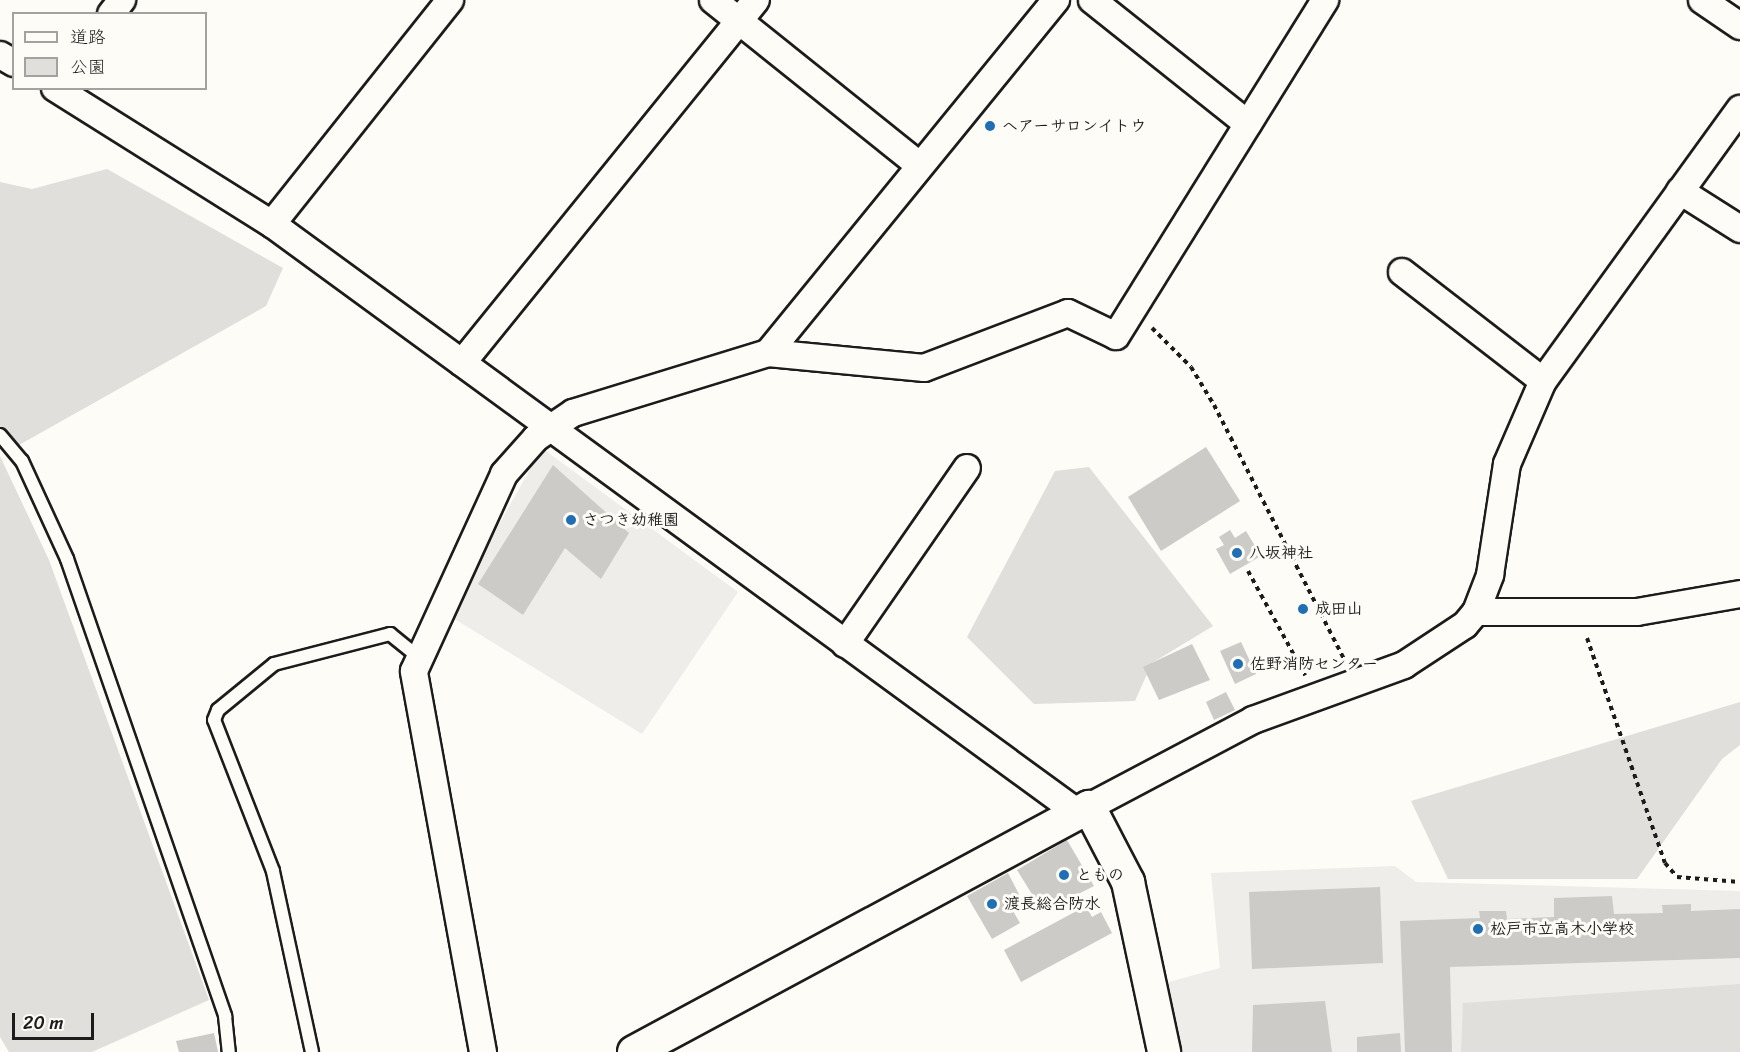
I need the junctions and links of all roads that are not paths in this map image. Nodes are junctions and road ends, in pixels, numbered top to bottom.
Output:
1 (122, 0) edge
2 (450, 0) edge
3 (713, 0) edge
4 (756, 0) edge
5 (1056, 0) edge
6 (1092, 0) edge
7 (1325, 0) edge
8 (1702, 0) edge
9 (113, 12) edge
10 (739, 21) junction
11 (1740, 26) edge
12 (58, 90) edge
13 (1740, 109) edge
14 (1248, 124) junction
15 (919, 165) junction
16 (1680, 191) junction
17 (272, 224) junction
18 (1740, 229) edge
19 (1402, 272) dead end
20 (768, 353) junction
21 (462, 363) junction
22 (1543, 381) junction
23 (547, 428) junction
24 (0, 435) edge
25 (967, 468) dead end
26 (1740, 594) edge
27 (1476, 612) junction
28 (845, 644) junction
29 (418, 657) junction
30 (1083, 810) junction
31 (229, 1052) edge
32 (312, 1052) edge
33 (483, 1052) edge
34 (634, 1052) edge
35 (1164, 1052) edge

1 - 9 street
2 - 17 street
3 - 10 street
4 - 10 street
5 - 15 street
6 - 14 street
7 - 14 street
8 - 11 street
10 - 15 street
10 - 21 street
12 - 17 street
13 - 16 street
14 - 20 street
15 - 20 street
16 - 18 street
16 - 22 street
17 - 21 street
19 - 22 street
20 - 23 street
21 - 23 street
22 - 27 street
23 - 28 street
23 - 29 street
24 - 31 lane
25 - 28 street
26 - 27 street
27 - 30 street
28 - 30 street
29 - 32 lane
29 - 33 street
30 - 34 street
30 - 35 street

